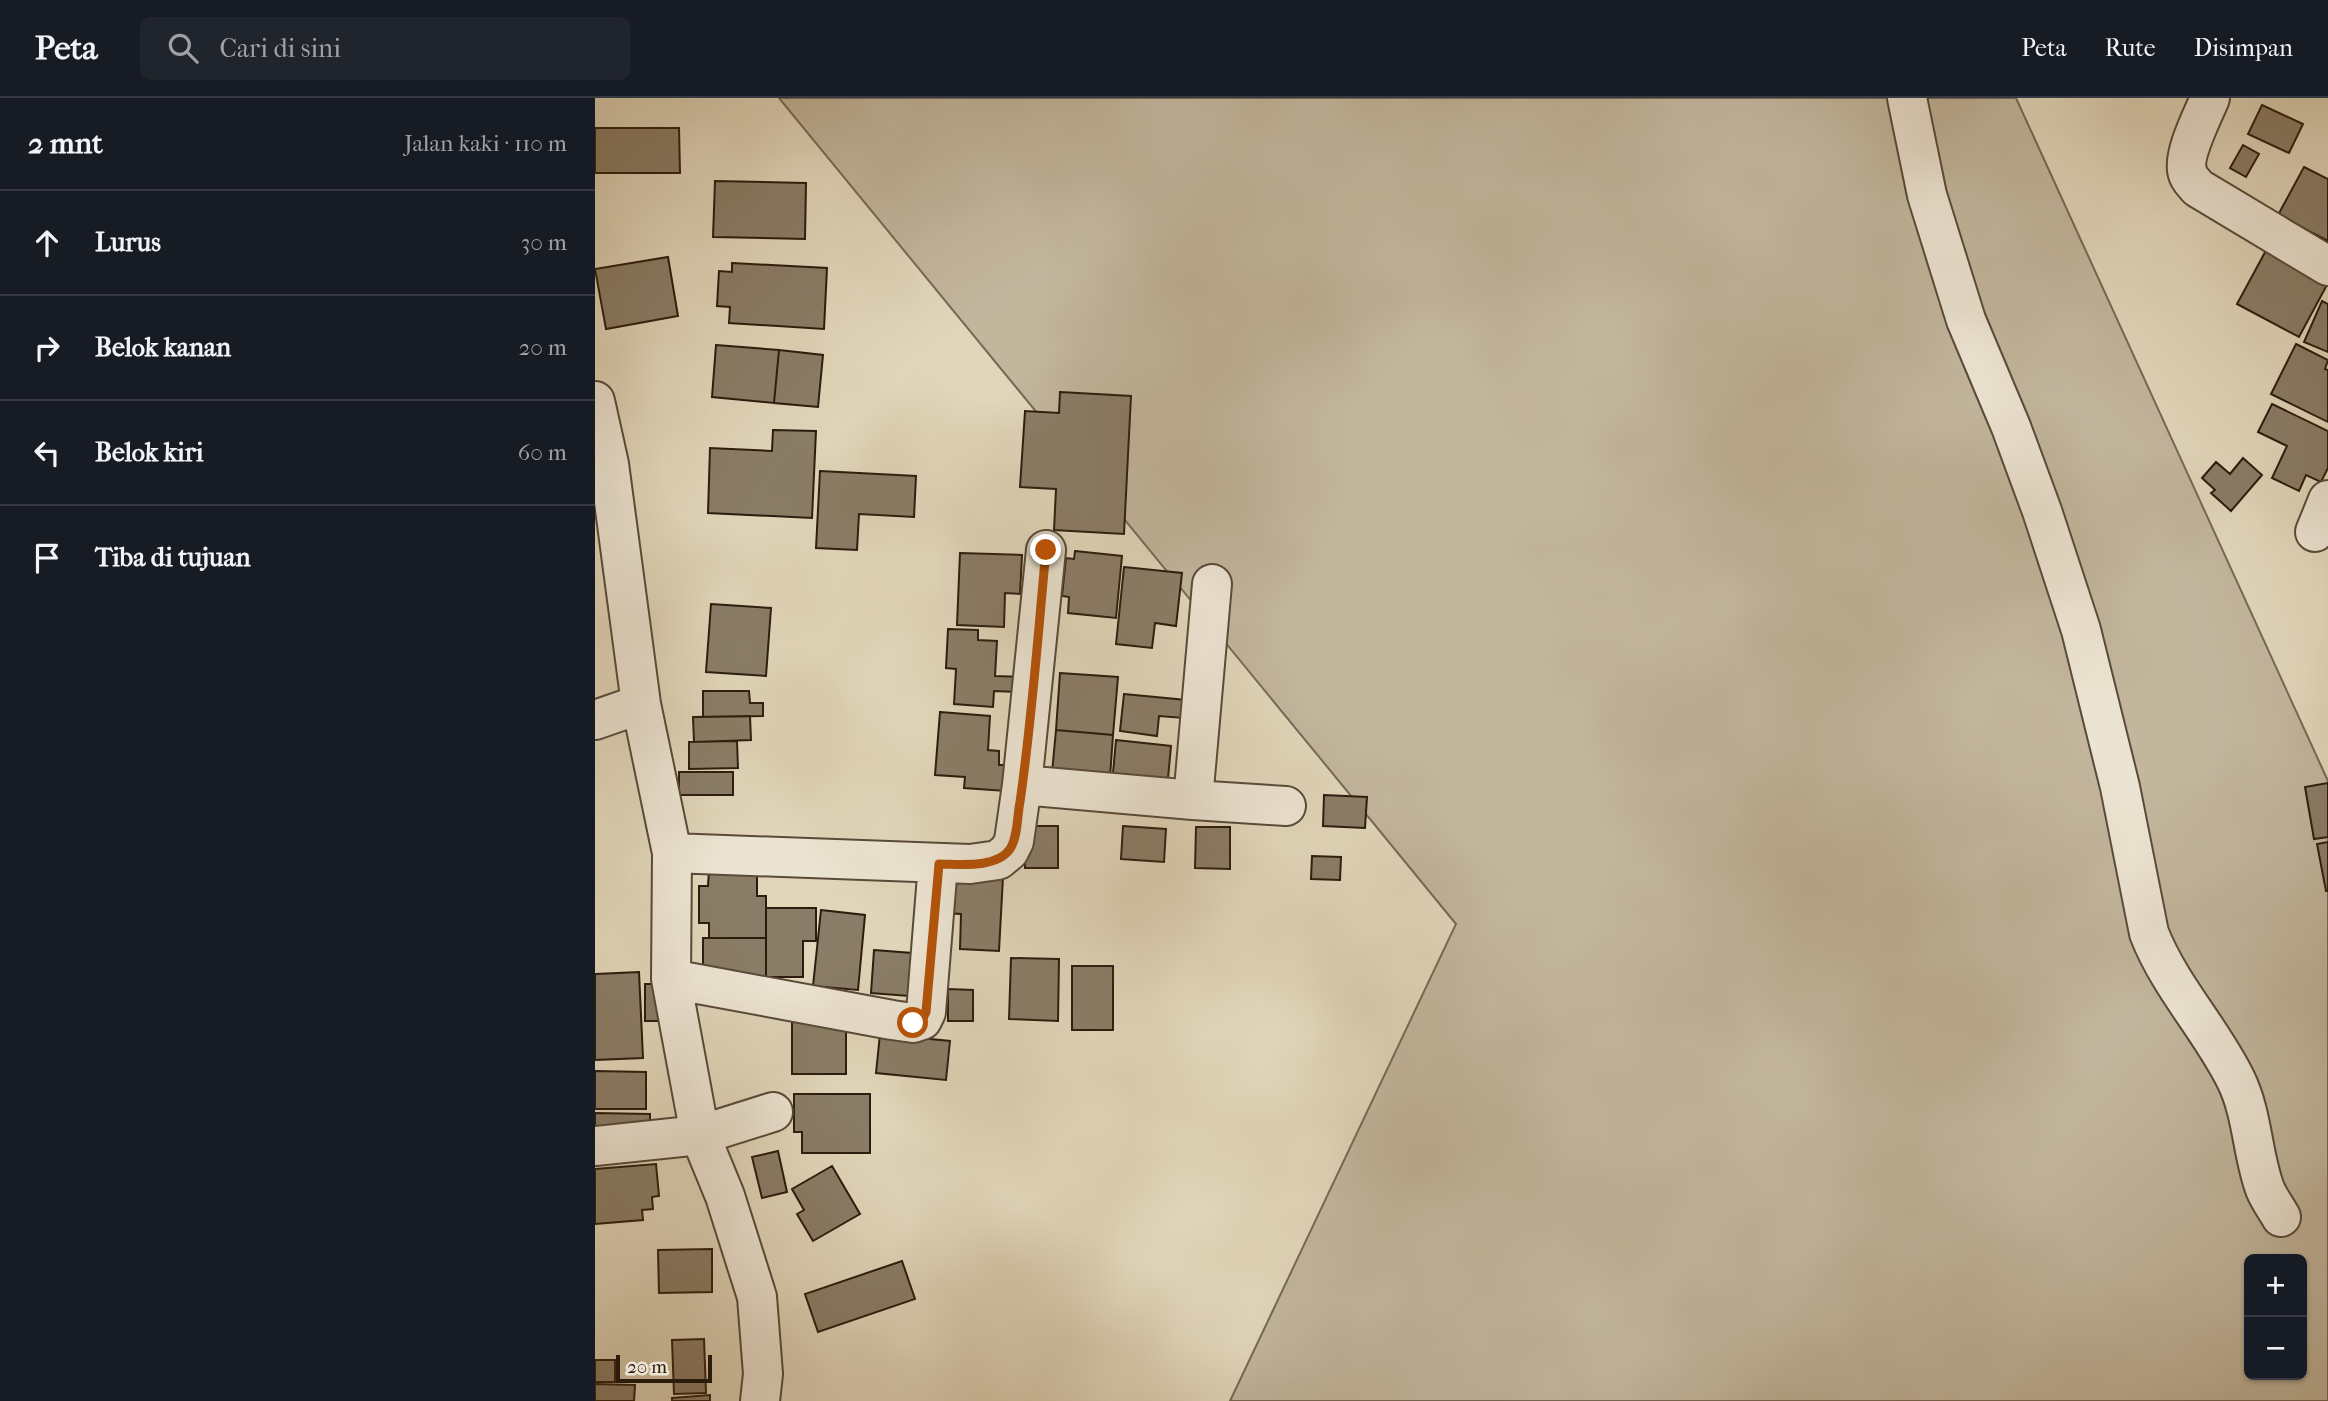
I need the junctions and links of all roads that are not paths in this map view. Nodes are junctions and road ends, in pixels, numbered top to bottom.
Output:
1 (1907, 98) edge
2 (2210, 98) edge
3 (2328, 266) edge
4 (595, 401) edge
5 (1046, 550) dead end
6 (1212, 584) dead end
7 (641, 704) junction
8 (595, 720) edge
9 (1022, 785) junction
10 (1193, 800) junction
11 (1286, 806) dead end
12 (672, 853) junction
13 (939, 864) junction
14 (671, 979) junction
15 (772, 1112) dead end
16 (700, 1135) junction
17 (595, 1146) edge
18 (2281, 1217) dead end
19 (760, 1401) edge

1 - 18 street
2 - 3 street
4 - 7 street
5 - 9 street
6 - 10 street
7 - 8 street
7 - 12 street
9 - 10 street
9 - 13 street
10 - 11 street
12 - 13 street
12 - 14 street
13 - 14 street
14 - 16 street
15 - 16 street
16 - 17 street
16 - 19 street

